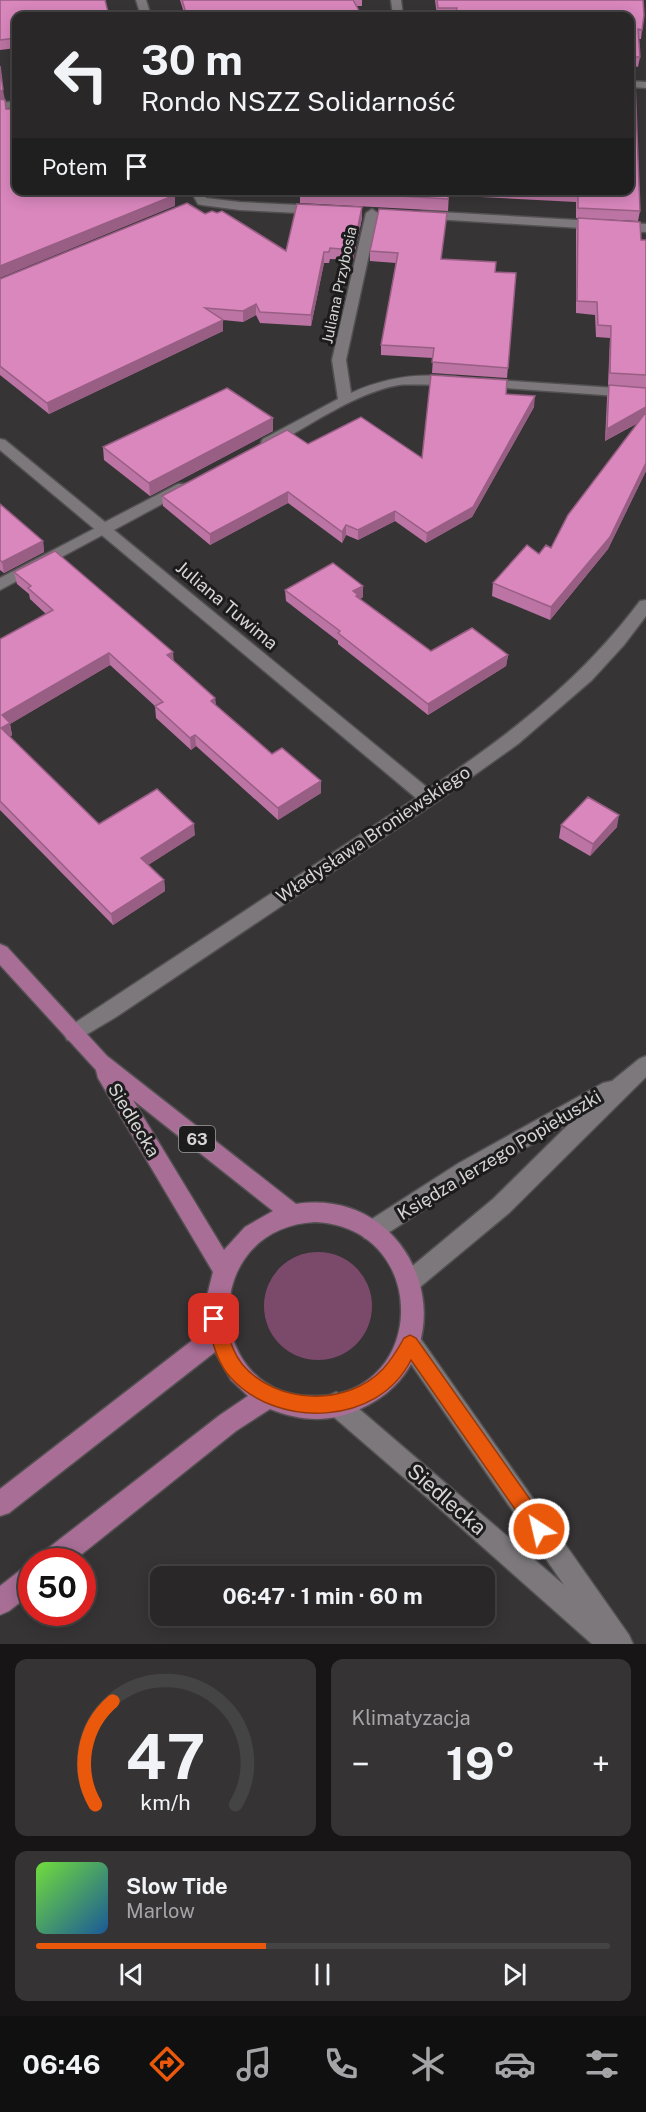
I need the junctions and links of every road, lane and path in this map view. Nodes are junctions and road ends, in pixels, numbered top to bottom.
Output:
1 (196, 199) edge
2 (336, 211) edge
3 (372, 213) edge
4 (407, 215) edge
5 (646, 228) edge
6 (646, 394) edge
7 (345, 401) junction
8 (0, 442) edge
9 (251, 451) edge
10 (199, 478) edge
11 (105, 528) junction
12 (0, 585) edge
13 (646, 605) edge
14 (428, 798) junction
15 (0, 952) edge
16 (74, 1034) junction
17 (100, 1062) junction
18 (646, 1065) edge
19 (627, 1080) junction
20 (295, 1216) junction
21 (372, 1231) junction
22 (224, 1270) junction
23 (412, 1281) junction
24 (218, 1335) junction
25 (410, 1344) junction
26 (269, 1396) junction
27 (336, 1404) junction
28 (0, 1504) edge
29 (69, 1548) edge
30 (18, 1588) edge
31 (0, 1602) edge
32 (610, 1644) edge
33 (621, 1644) edge

1 - 2 street
3 - 7 street, Juliana Przybosia
4 - 5 street
6 - 7 street
7 - 9 street
8 - 11 street, Juliana Tuwima
10 - 11 street
11 - 12 street
11 - 14 street, Juliana Tuwima
13 - 14 street, Władysława Broniewskiego
14 - 16 street, Władysława Broniewskiego
15 - 16 main road, Siedlecka / 63
16 - 17 main road, Siedlecka / 63
17 - 20 main road, Siedlecka / 63
17 - 22 main road, Siedlecka / 63
18 - 19 street, Księdza Jerzego Popiełuszki
19 - 21 street, Księdza Jerzego Popiełuszki
19 - 23 street, Księdza Jerzego Popiełuszki
20 - 21 main road
20 - 22 main road
21 - 23 main road
22 - 24 main road
23 - 25 main road
24 - 26 main road
24 - 28 main road
25 - 27 main road
25 - 33 street
26 - 27 main road
26 - 29 main road
27 - 32 street, Siedlecka
30 - 31 main road

